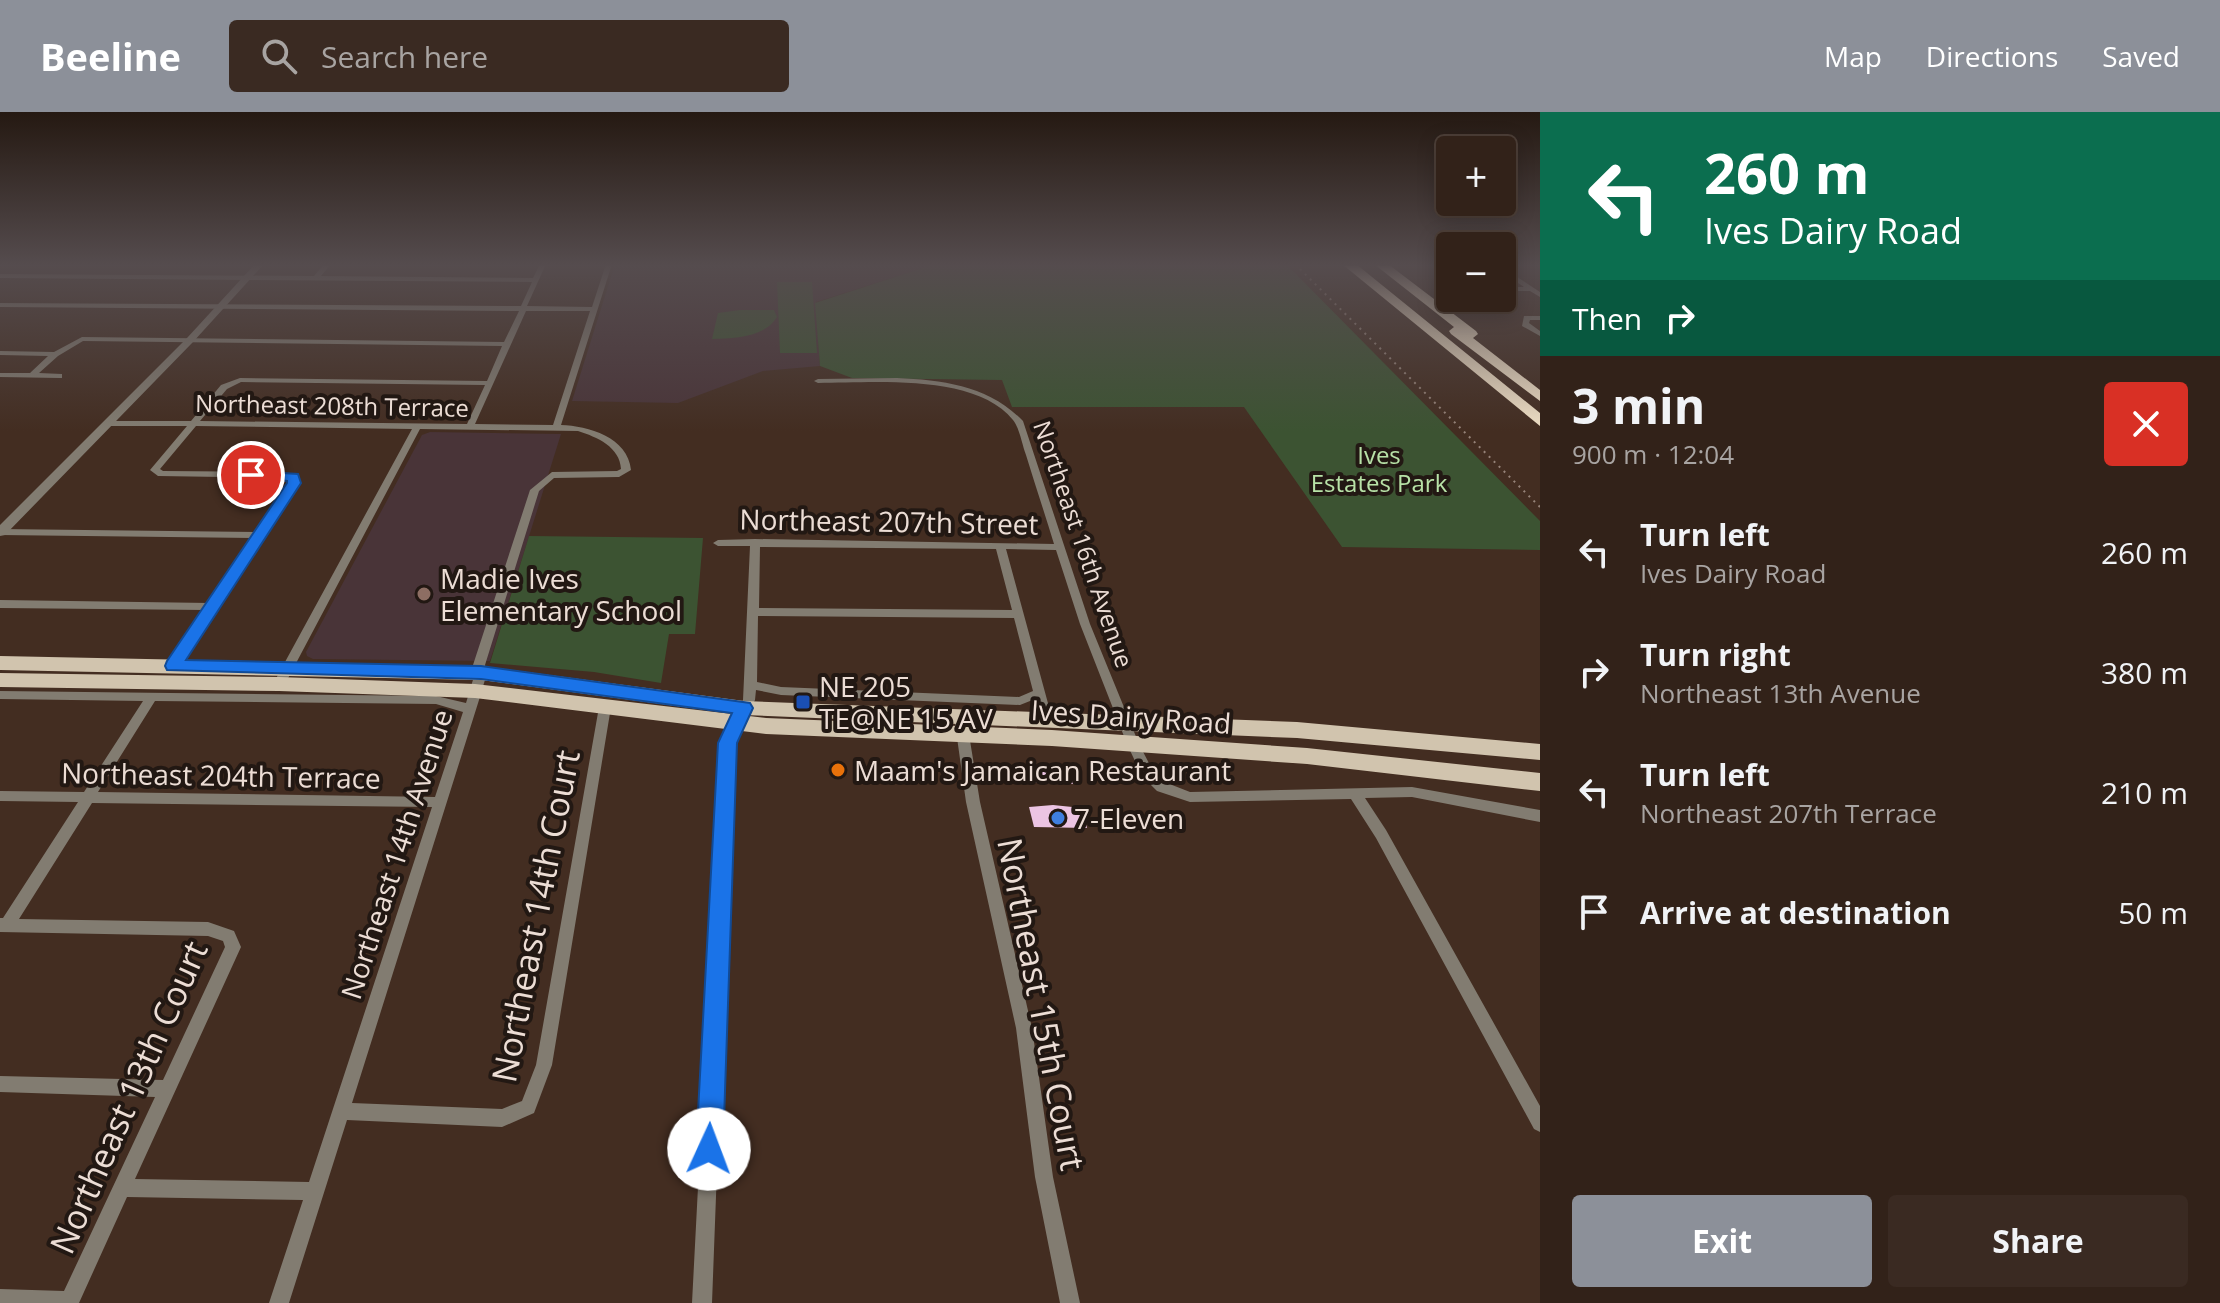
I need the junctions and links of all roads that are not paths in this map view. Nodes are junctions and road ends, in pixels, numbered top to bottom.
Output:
1 (208, 320) edge
2 (519, 320) edge
3 (592, 320) edge
4 (1410, 320) edge
5 (1417, 320) edge
6 (1427, 320) edge
7 (1442, 320) edge
8 (1452, 320) edge
9 (1526, 320) edge
10 (1540, 334) edge
11 (190, 340) junction
12 (507, 344) junction
13 (0, 353) edge
14 (1496, 353) junction
15 (55, 354) junction
16 (0, 375) edge
17 (33, 375) junction
18 (59, 376) dead end
19 (818, 381) dead end
20 (490, 383) junction
21 (1540, 383) edge
22 (1540, 390) edge
23 (1540, 397) edge
24 (1540, 410) edge
25 (1540, 421) edge
26 (108, 423) junction
27 (193, 423) junction
28 (417, 427) junction
29 (470, 427) junction
30 (556, 428) junction
31 (1540, 435) edge
32 (0, 532) edge
33 (260, 535) junction
34 (755, 542) junction
35 (718, 543) dead end
36 (1000, 545) junction
37 (1060, 547) junction
38 (0, 604) edge
39 (212, 607) junction
40 (755, 612) junction
41 (1017, 614) junction
42 (0, 663) edge
43 (174, 666) junction
44 (284, 675) junction
45 (0, 680) edge
46 (751, 685) junction
47 (475, 691) junction
48 (1039, 693) junction
49 (0, 695) edge
50 (151, 698) junction
51 (605, 707) junction
52 (740, 715) junction
53 (1046, 718) junction
54 (1125, 722) junction
55 (961, 725) junction
56 (1133, 744) junction
57 (1540, 752) edge
58 (1540, 782) edge
59 (1354, 792) junction
60 (0, 796) edge
61 (88, 797) junction
62 (440, 802) junction
63 (1540, 816) edge
64 (4, 925) edge
65 (0, 1084) edge
66 (167, 1089) junction
67 (341, 1111) junction
68 (1540, 1123) edge
69 (121, 1188) junction
70 (314, 1191) junction
71 (0, 1299) edge
72 (70, 1302) edge
73 (279, 1303) edge
74 (702, 1303) edge
75 (1070, 1303) edge

1 - 11 street
2 - 12 street
3 - 30 street
4 - 31 highway
5 - 25 highway
6 - 24 highway
7 - 23 highway
8 - 14 highway
9 - 10 street
11 - 12 street
11 - 15 street
11 - 26 street
12 - 20 street
13 - 15 street
14 - 21 highway
14 - 22 highway
15 - 17 street
16 - 17 street
17 - 18 street
19 - 37 street, Northeast 16th Avenue
20 - 27 street
20 - 29 street
26 - 27 street, Northeast 208th Terrace
26 - 32 street
27 - 28 street, Northeast 208th Terrace
27 - 33 street
28 - 29 street, Northeast 208th Terrace
28 - 44 street
29 - 30 street, Northeast 208th Terrace
30 - 47 street, Northeast 14th Avenue
32 - 33 street
33 - 39 street
34 - 35 street, Northeast 207th Street
34 - 36 street, Northeast 207th Street
34 - 40 street
36 - 37 street, Northeast 207th Street
36 - 41 street
37 - 54 street, Northeast 16th Avenue
38 - 39 street
39 - 43 street
40 - 41 street
40 - 46 street
41 - 48 street
42 - 43 main road, Ives Dairy Road
43 - 44 main road, Ives Dairy Road
44 - 45 main road, Ives Dairy Road
44 - 47 main road, Ives Dairy Road
46 - 48 street
46 - 52 street
47 - 50 street
47 - 51 main road, Ives Dairy Road
47 - 52 main road, Ives Dairy Road
47 - 62 street, Northeast 14th Avenue
48 - 53 street
49 - 50 street
50 - 61 street
51 - 52 main road, Ives Dairy Road
51 - 67 street, Northeast 14th Court
52 - 55 main road, Ives Dairy Road
52 - 74 street
53 - 54 main road, Ives Dairy Road
53 - 55 main road, Ives Dairy Road
54 - 56 street, Northeast 16th Avenue
54 - 57 main road, Ives Dairy Road
55 - 56 main road, Ives Dairy Road
55 - 75 street, Northeast 15th Court
56 - 58 main road, Ives Dairy Road
56 - 59 street, Northeast 16th Avenue
59 - 63 street, Northeast 16th Avenue
59 - 68 street
60 - 61 street, Northeast 204th Terrace
61 - 62 street, Northeast 204th Terrace
61 - 64 street
62 - 67 street, Northeast 14th Avenue
64 - 66 street, Northeast 13th Court
65 - 66 street
66 - 69 street, Northeast 13th Court
67 - 70 street, Northeast 14th Avenue
69 - 70 street
69 - 72 street, Northeast 13th Court
70 - 73 street, Northeast 14th Avenue
71 - 72 street

